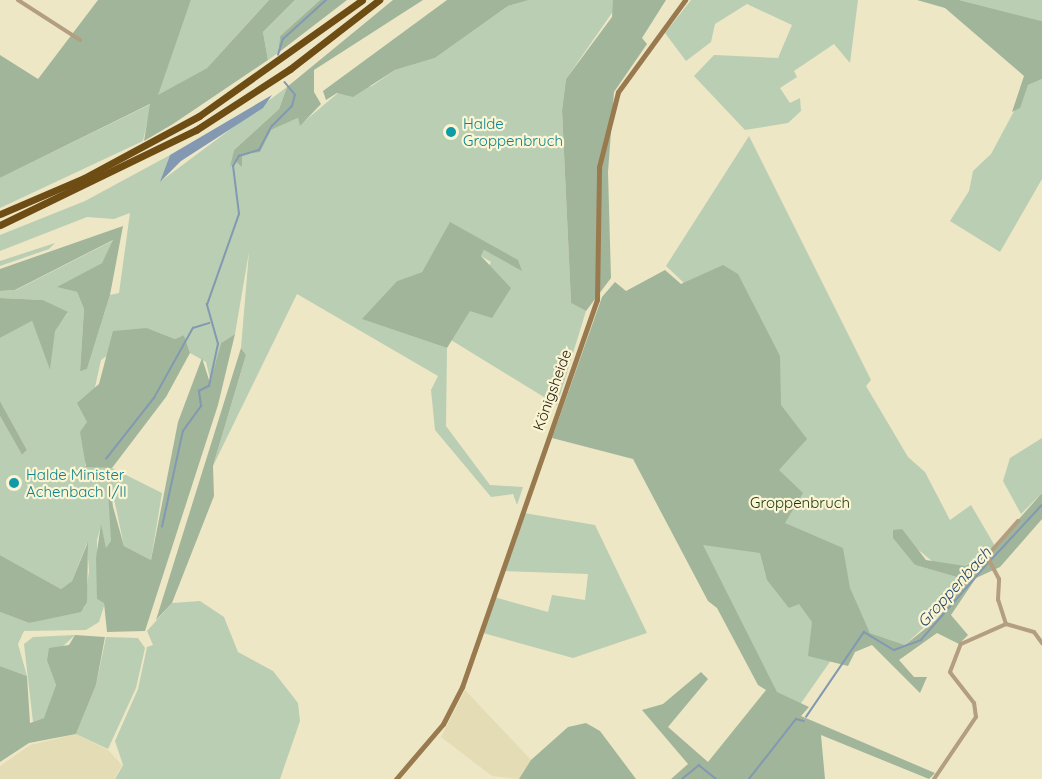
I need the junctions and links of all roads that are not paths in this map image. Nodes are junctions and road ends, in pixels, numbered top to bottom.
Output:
1 (18, 0) edge
2 (362, 0) edge
3 (379, 0) edge
4 (685, 0) edge
5 (80, 40) dead end
6 (0, 214) edge
7 (0, 225) edge
8 (1018, 521) dead end
9 (1006, 624) junction
10 (1042, 643) edge
11 (396, 779) edge
12 (934, 779) edge

1 - 5 street
2 - 6 highway
3 - 7 highway
4 - 11 main road, Königsheide
8 - 9 street
9 - 10 street
9 - 12 street

